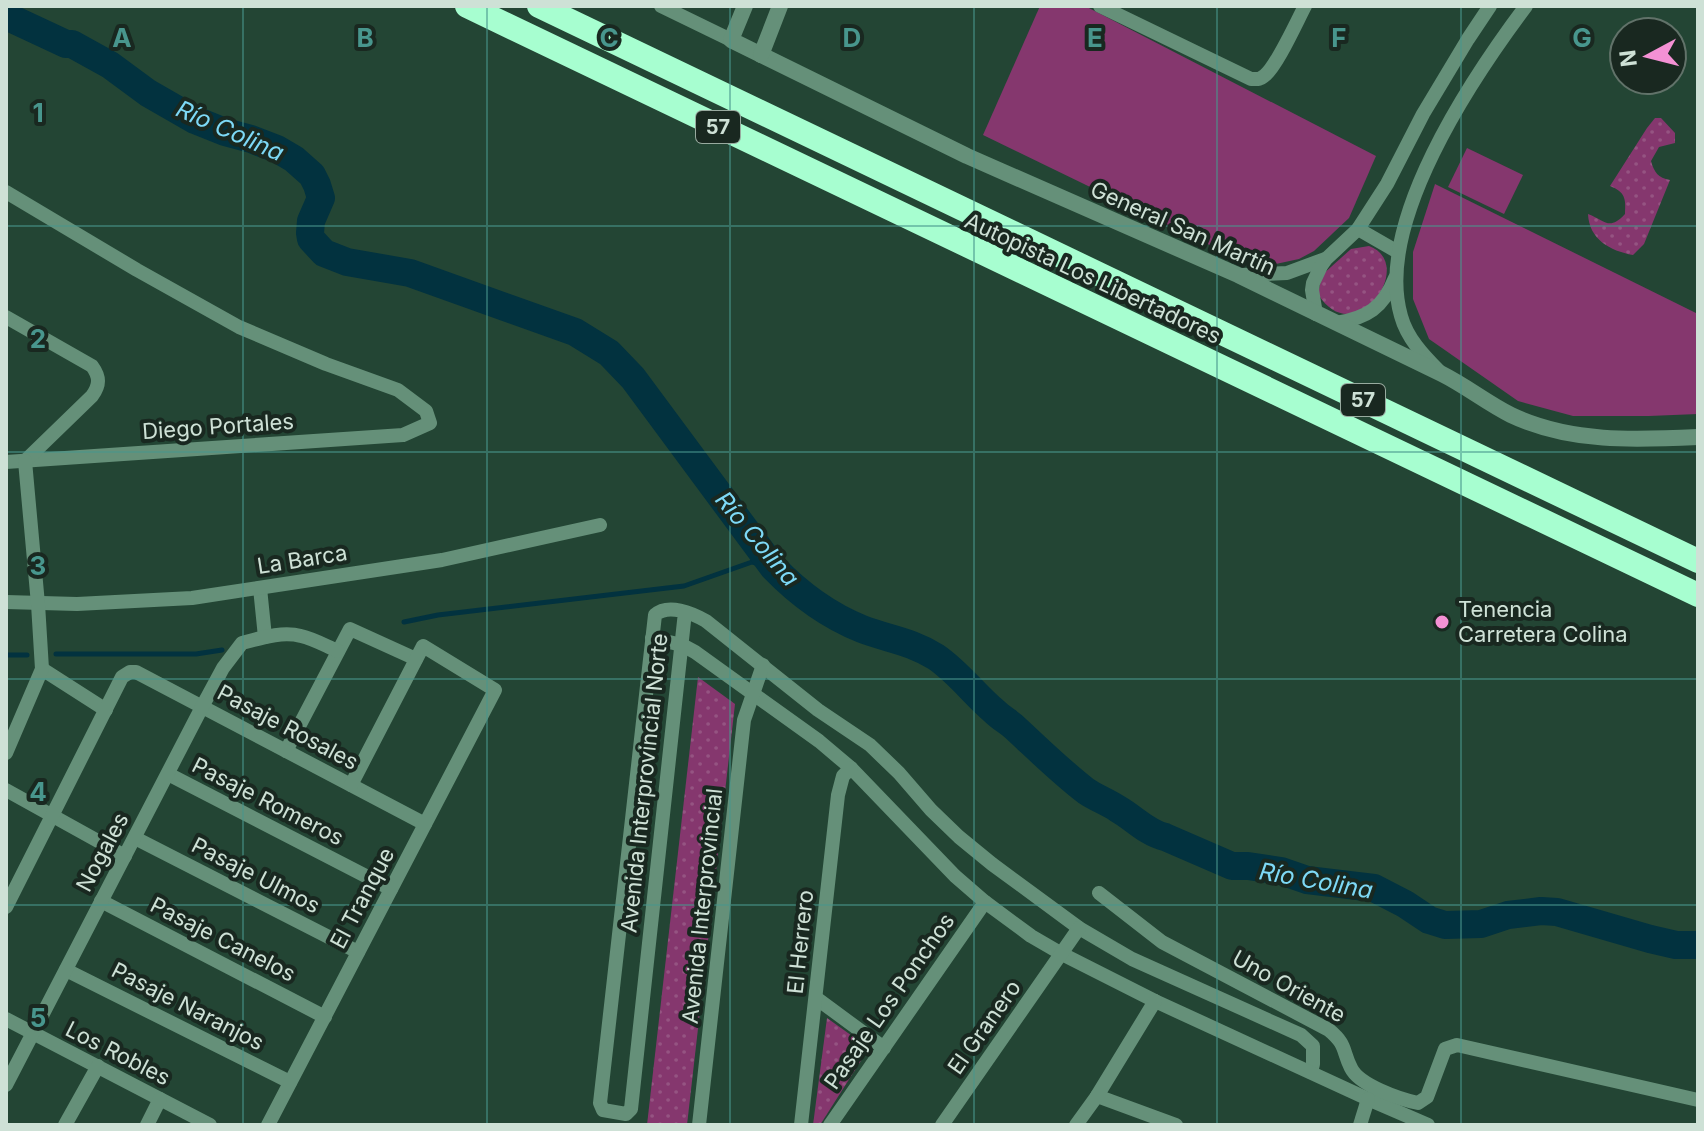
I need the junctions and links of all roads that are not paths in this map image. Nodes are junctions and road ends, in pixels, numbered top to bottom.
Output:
1 (467, 6) edge
2 (539, 6) edge
3 (661, 6) edge
4 (745, 6) edge
5 (780, 6) edge
6 (1100, 6) edge
7 (1305, 6) edge
8 (1490, 6) edge
9 (1526, 6) edge
10 (731, 40) junction
11 (761, 55) junction
12 (6, 192) edge
13 (1358, 229) junction
14 (1398, 252) junction
15 (1326, 259) junction
16 (1238, 275) junction
17 (1396, 277) junction
18 (1316, 314) junction
19 (6, 317) edge
20 (1336, 323) junction
21 (1442, 374) junction
22 (1698, 437) edge
23 (6, 452) edge
24 (25, 461) junction
25 (6, 462) edge
26 (600, 525) dead end
27 (1698, 561) edge
28 (260, 588) junction
29 (1698, 595) edge
30 (6, 602) edge
31 (38, 604) junction
32 (685, 612) junction
33 (265, 637) junction
34 (652, 638) junction
35 (682, 645) junction
36 (338, 651) junction
37 (419, 652) junction
38 (763, 665) junction
39 (42, 669) junction
40 (752, 693) junction
41 (202, 707) junction
42 (106, 710) junction
43 (286, 751) junction
44 (6, 753) edge
45 (851, 768) junction
46 (168, 774) junction
47 (351, 785) junction
48 (6, 790) edge
49 (52, 816) junction
50 (425, 824) junction
51 (135, 838) junction
52 (125, 856) junction
53 (391, 889) junction
54 (1099, 893) dead end
55 (101, 901) junction
56 (985, 902) junction
57 (6, 907) edge
58 (1079, 928) junction
59 (358, 952) junction
60 (1062, 954) junction
61 (66, 970) junction
62 (816, 998) junction
63 (1155, 1001) junction
64 (325, 1017) junction
65 (6, 1019) edge
66 (33, 1033) junction
67 (884, 1048) junction
68 (98, 1066) junction
69 (1311, 1072) junction
70 (290, 1082) junction
71 (6, 1085) edge
72 (1097, 1096) junction
73 (160, 1099) junction
74 (1368, 1099) junction
75 (1698, 1100) edge
76 (65, 1125) edge
77 (147, 1125) edge
78 (210, 1125) edge
79 (268, 1125) edge
80 (699, 1125) edge
81 (801, 1125) edge
82 (830, 1125) edge
83 (942, 1125) edge
84 (1076, 1125) edge
85 (1176, 1125) edge
86 (1360, 1125) edge
87 (1428, 1125) edge

1 - 29 highway, Autopista Los Libertadores / 57
2 - 27 highway, Autopista Los Libertadores / 57
3 - 10 street, General San Martín
4 - 10 street
5 - 11 street
6 - 7 street
8 - 13 street
9 - 14 street
10 - 11 street, General San Martín
11 - 16 street, General San Martín
12 - 24 street, Diego Portales
13 - 14 street
13 - 15 street
14 - 17 street
15 - 16 street
15 - 18 street
16 - 18 street, General San Martín
17 - 20 street
17 - 21 street
18 - 20 street, General San Martín
19 - 24 street
20 - 21 street, General San Martín
21 - 22 street, General San Martín
23 - 24 street
24 - 25 street, Diego Portales
24 - 31 street
26 - 28 street, La Barca
28 - 31 street, La Barca
28 - 33 street
30 - 31 street, La Barca
31 - 39 street
32 - 34 street, Avenida Interprovincial Norte
32 - 35 street, Avenida Interprovincial Norte
32 - 38 street
33 - 36 street
33 - 41 street, Nogales
34 - 35 street
34 - 35 street, Avenida Interprovincial Norte
35 - 40 street
36 - 37 street
36 - 43 street
37 - 47 street
37 - 50 street, El Tranque
38 - 40 street, Avenida Interprovincial
38 - 58 street
39 - 42 street
39 - 44 street
40 - 45 street
40 - 80 street, Avenida Interprovincial
41 - 42 street, Pasaje Rosales
41 - 43 street, Pasaje Rosales
41 - 46 street, Nogales
42 - 49 street
43 - 47 street, Pasaje Rosales
45 - 56 street
45 - 62 street, El Herrero
46 - 51 street, Nogales
46 - 53 street, Pasaje Romeros
47 - 50 street, Pasaje Rosales
48 - 49 street
49 - 52 street
49 - 57 street
50 - 53 street, El Tranque
51 - 52 street, Nogales
51 - 59 street, Pasaje Ulmos
52 - 55 street, Nogales
53 - 59 street, El Tranque
54 - 75 street, Uno Oriente
55 - 61 street, Nogales
55 - 64 street, Pasaje Canelos
56 - 60 street
56 - 67 street, Pasaje Los Ponchos
58 - 60 street, El Granero
58 - 69 street
59 - 64 street, El Tranque
60 - 63 street
60 - 83 street, El Granero
61 - 66 street, Nogales
61 - 70 street, Pasaje Naranjos
62 - 67 street
62 - 81 street, El Herrero
63 - 69 street
63 - 72 street
64 - 70 street, El Tranque
65 - 66 street, Los Robles
66 - 68 street, Los Robles
66 - 71 street, Nogales
67 - 82 street, Pasaje Los Ponchos
68 - 73 street, Los Robles
68 - 76 street
69 - 74 street
70 - 79 street, El Tranque
72 - 84 street
72 - 85 street
73 - 77 street
73 - 78 street, Los Robles
74 - 86 street
74 - 87 street

